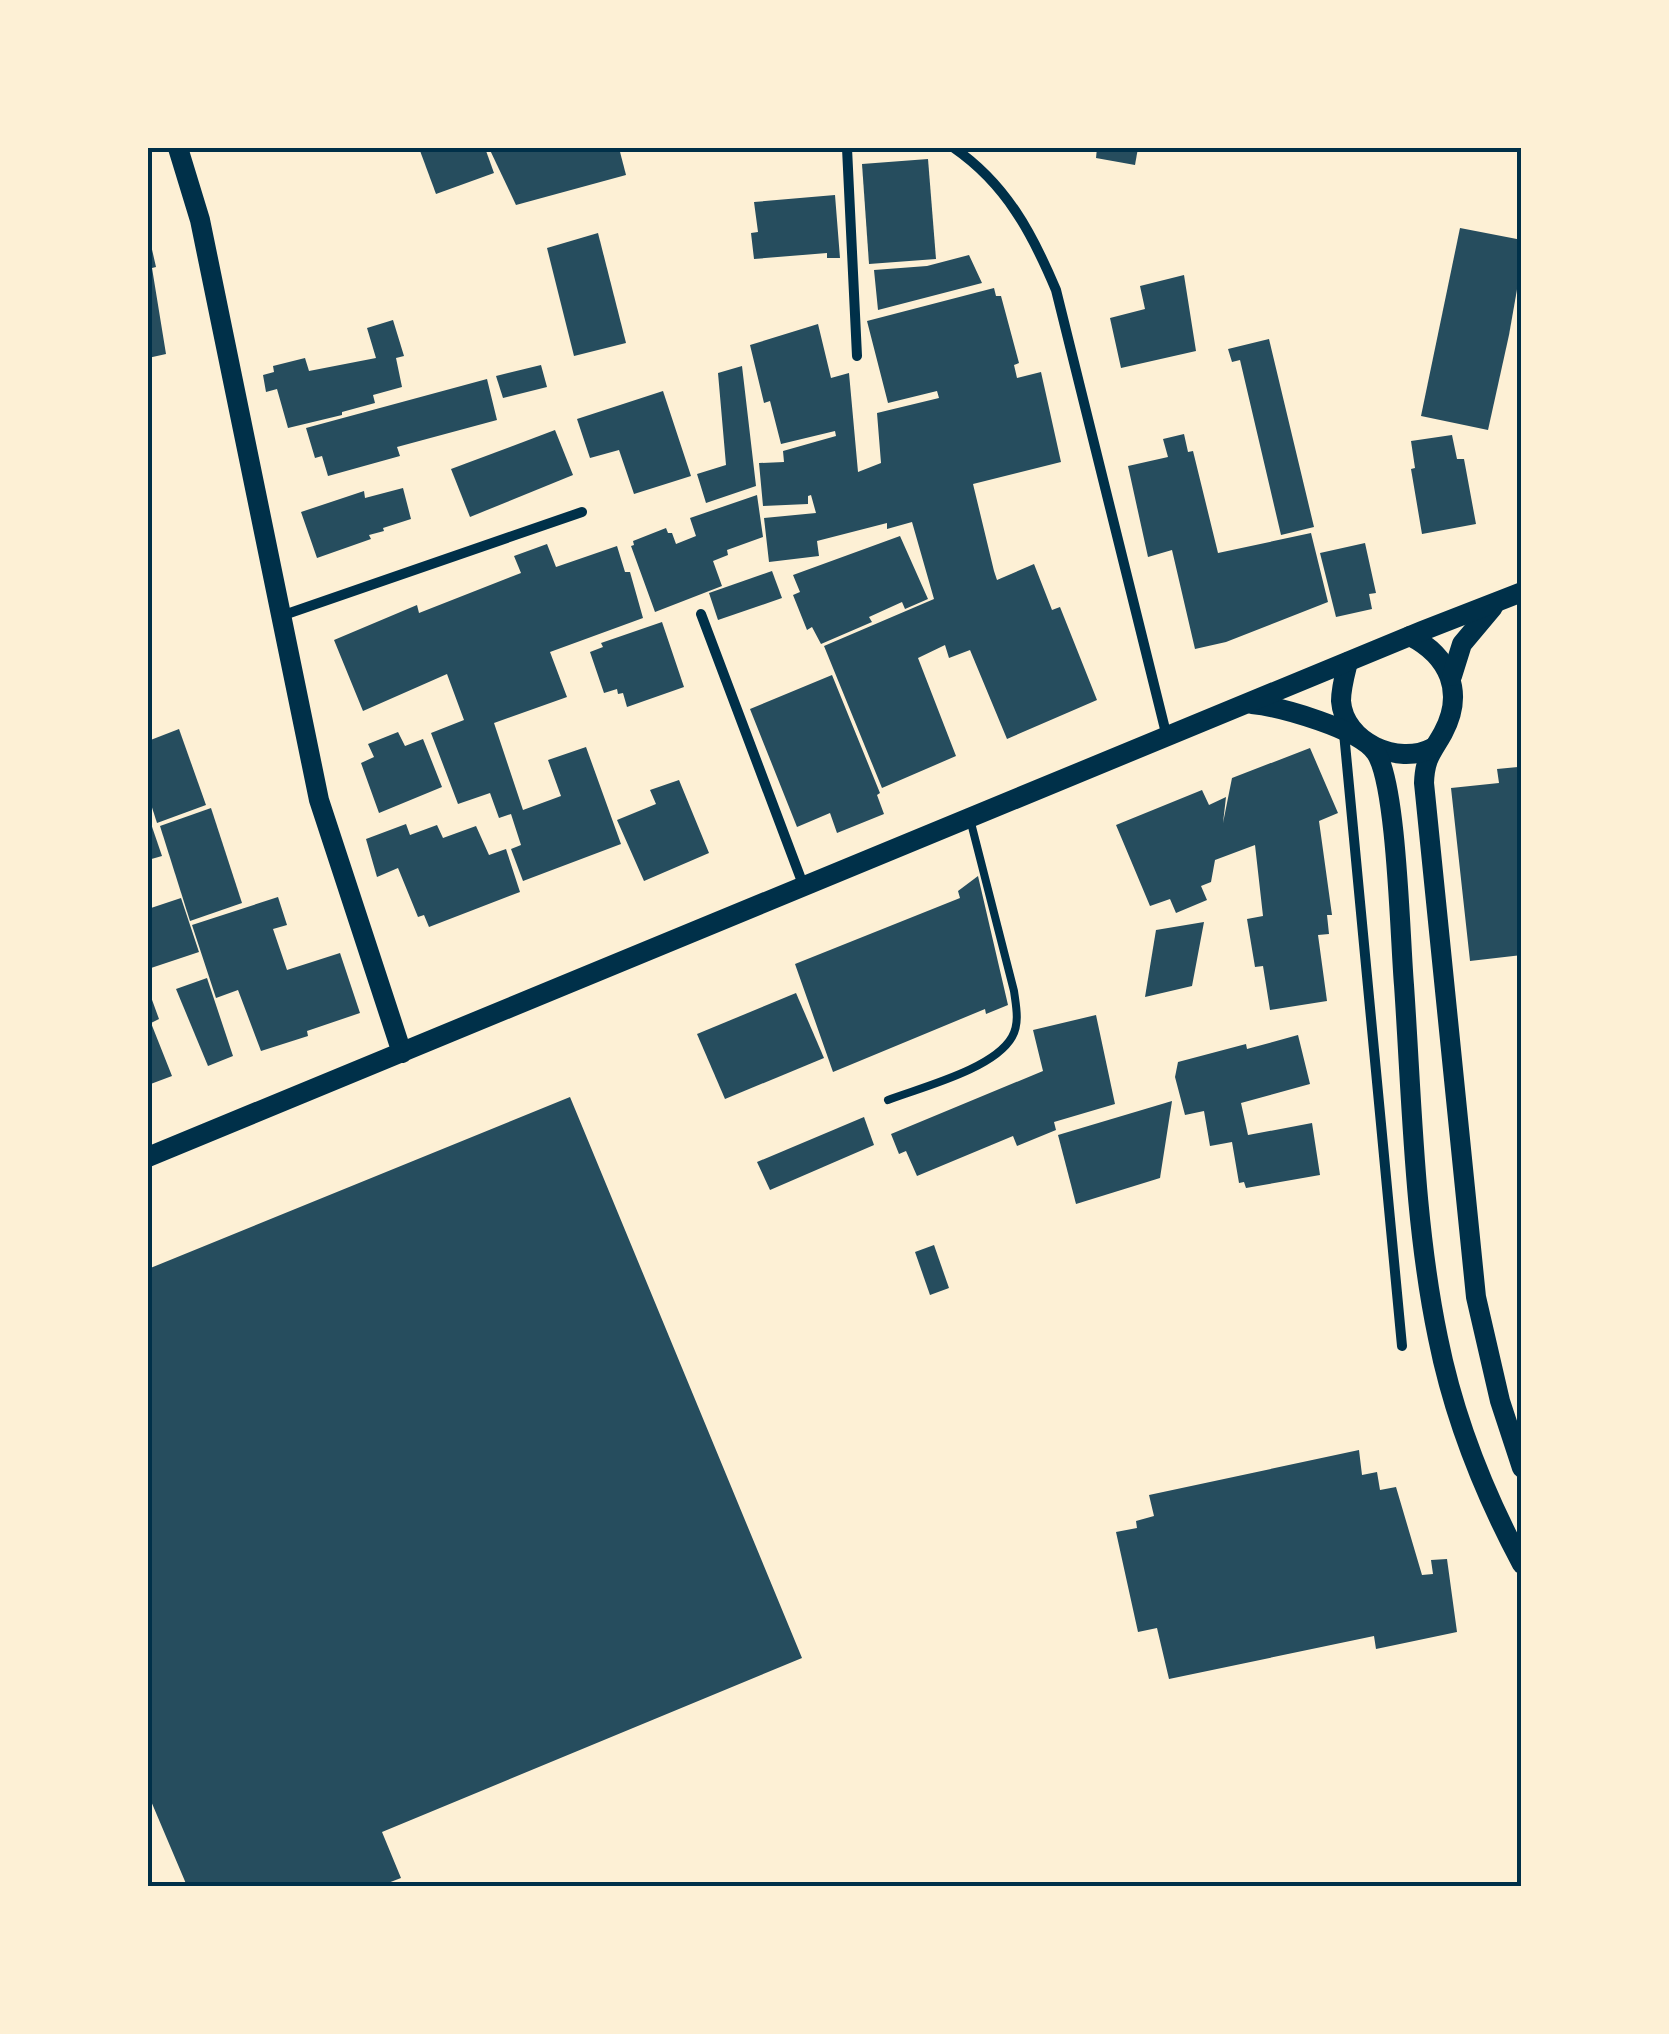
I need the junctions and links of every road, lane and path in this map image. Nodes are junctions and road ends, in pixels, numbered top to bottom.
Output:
1 (178, 148) edge
2 (847, 148) edge
3 (954, 148) edge
4 (858, 356) dead end
5 (582, 512) dead end
6 (1512, 596) edge
7 (701, 614) dead end
8 (280, 616) junction
9 (1410, 636) junction
10 (1348, 662) junction
11 (1452, 676) junction
12 (1250, 704) junction
13 (1344, 732) junction
14 (1167, 738) junction
15 (1370, 745) junction
16 (1432, 748) junction
17 (970, 818) junction
18 (804, 888) junction
19 (402, 1053) junction
20 (888, 1100) dead end
21 (148, 1157) edge
22 (1402, 1346) dead end
23 (1522, 1468) edge
24 (1522, 1564) edge

1 - 8 main road
2 - 4 street
3 - 14 street
5 - 8 street
6 - 9 main road
6 - 11 main road
7 - 18 street
8 - 19 main road
9 - 10 main road
9 - 11 main road
10 - 12 main road
10 - 15 main road
11 - 16 main road
12 - 13 main road
12 - 14 main road
13 - 15 main road
13 - 22 street
14 - 17 main road
15 - 16 main road
15 - 24 main road
16 - 23 main road
17 - 18 main road
17 - 20 lane
18 - 19 main road
19 - 21 main road

